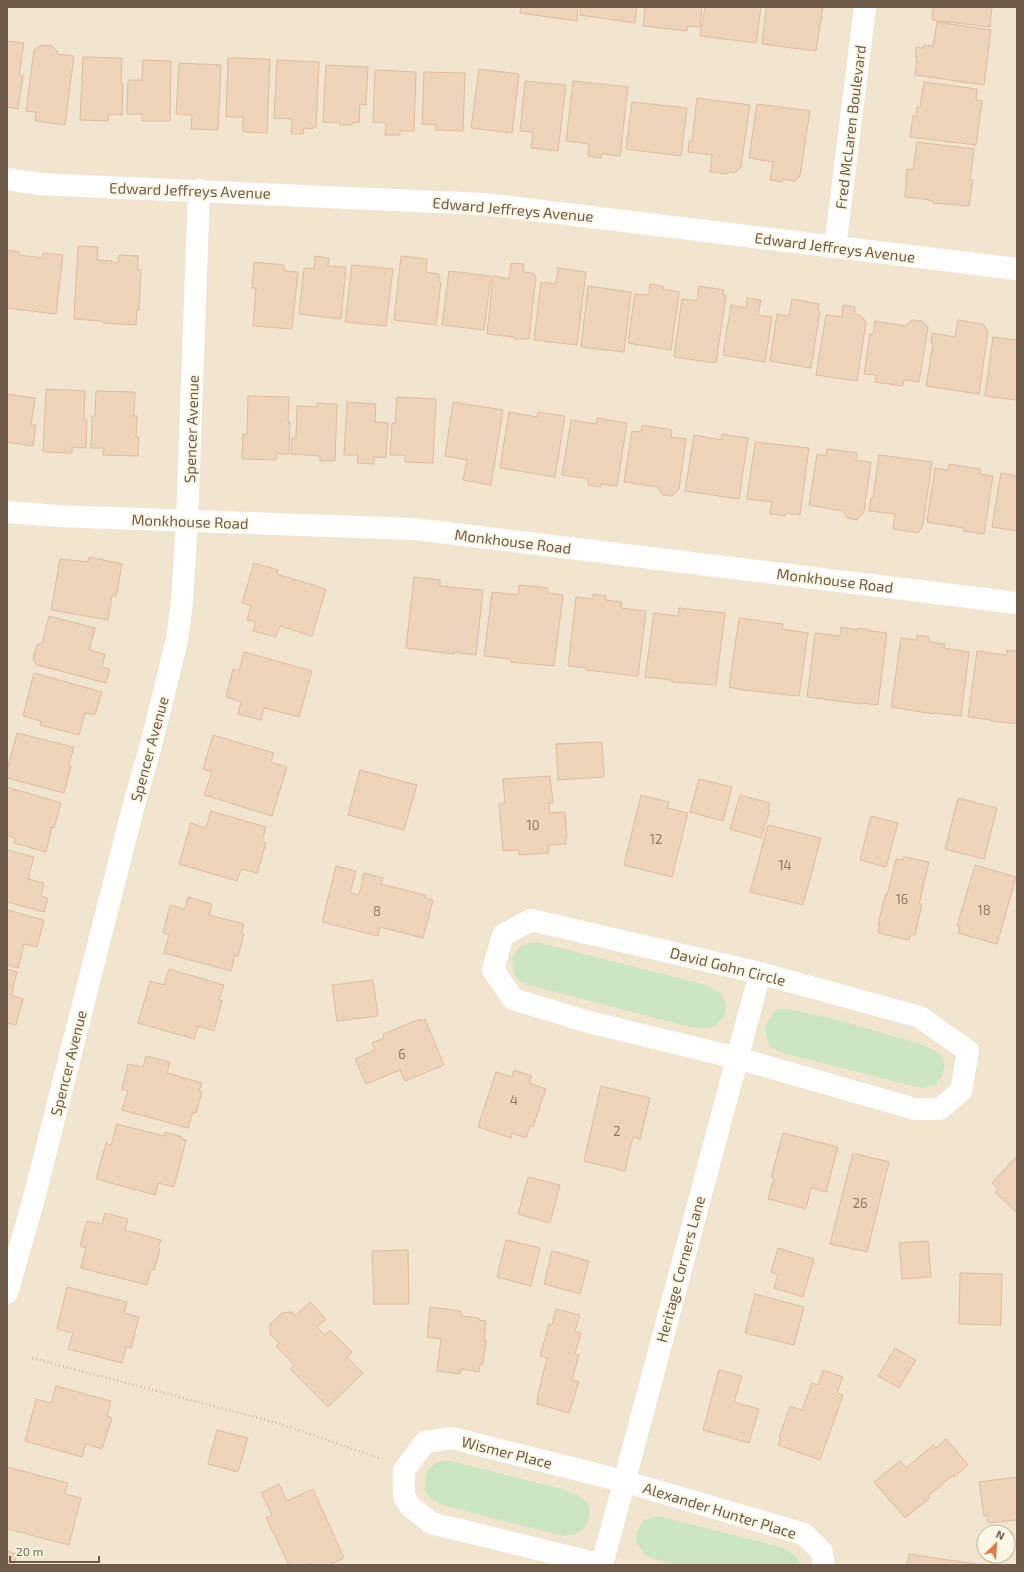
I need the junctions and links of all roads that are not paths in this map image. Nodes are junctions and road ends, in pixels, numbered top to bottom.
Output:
1 (865, 7) edge
2 (7, 180) edge
3 (199, 190) junction
4 (835, 247) junction
5 (1017, 269) edge
6 (7, 512) edge
7 (187, 521) junction
8 (1017, 603) edge
9 (760, 973) junction
10 (737, 1058) junction
11 (7, 1294) edge
12 (623, 1480) junction
13 (602, 1565) edge
14 (824, 1565) edge

1 - 4 street, Fred McLaren Boulevard
2 - 3 street, Edward Jeffreys Avenue
3 - 4 street, Edward Jeffreys Avenue
3 - 7 street, Spencer Avenue
4 - 5 street, Edward Jeffreys Avenue
6 - 7 street, Monkhouse Road
7 - 8 street, Monkhouse Road
7 - 11 street, Spencer Avenue
9 - 10 street, Heritage Corners Lane
9 - 10 street, David Gohn Circle
9 - 10 street, David Gohn Circle
10 - 12 street, Heritage Corners Lane
12 - 13 street, Heritage Corners Lane
12 - 13 street, Wismer Place
12 - 14 street, Alexander Hunter Place

